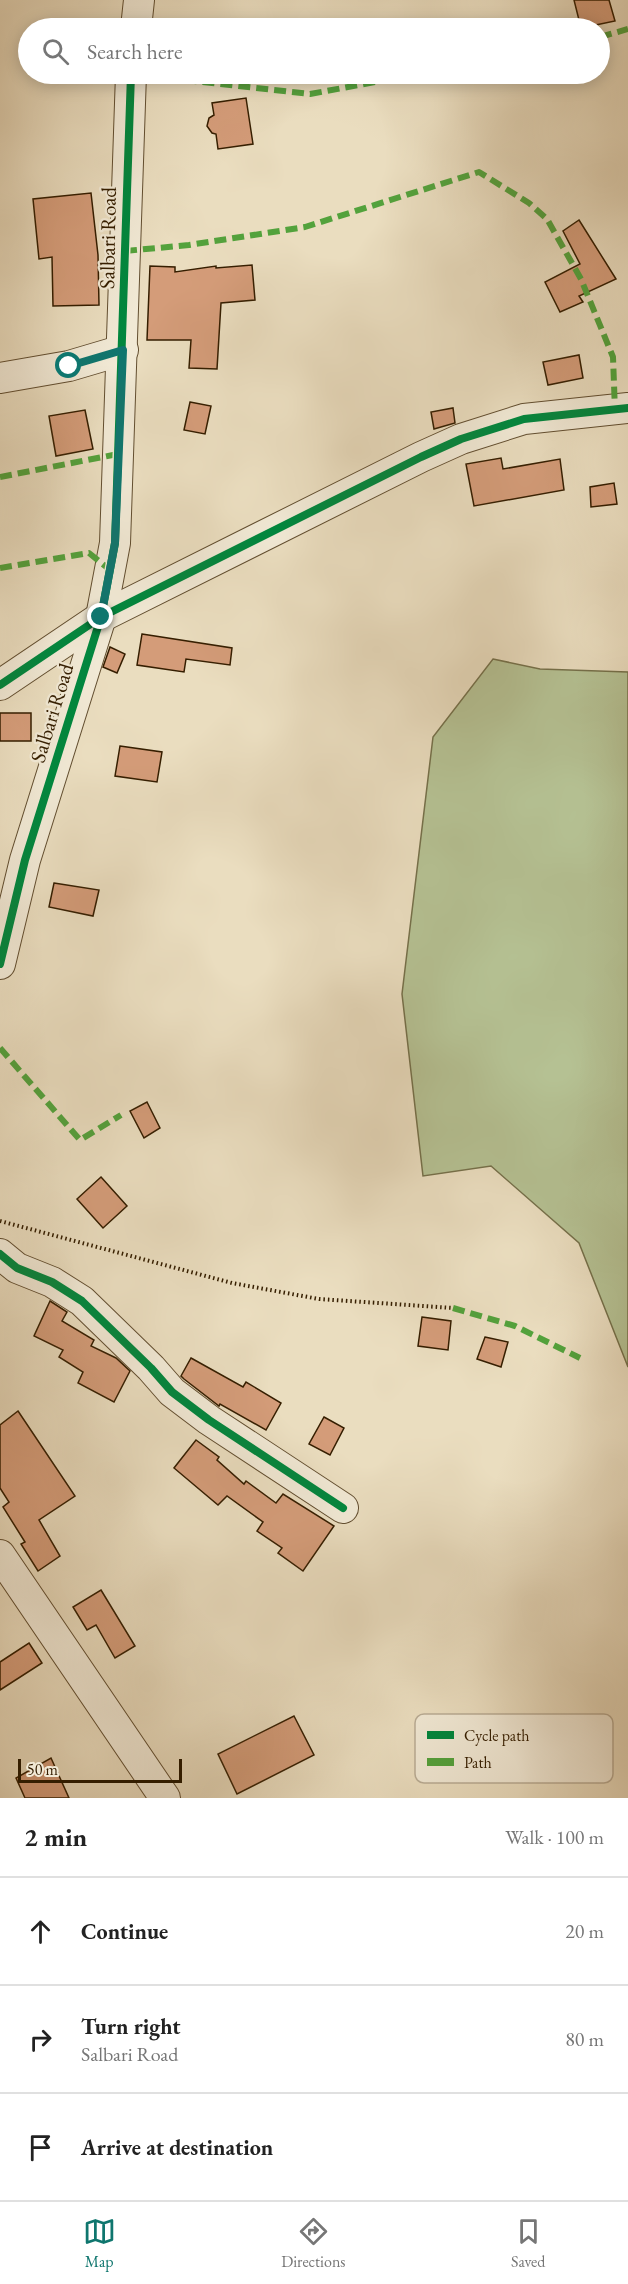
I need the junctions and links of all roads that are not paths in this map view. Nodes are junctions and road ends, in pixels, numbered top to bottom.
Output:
1 (139, 0) edge
2 (137, 18) edge
3 (131, 84) edge
4 (123, 350) junction
5 (0, 378) edge
6 (628, 408) edge
7 (101, 617) junction
8 (0, 685) edge
9 (0, 964) edge
10 (0, 1254) edge
11 (343, 1508) dead end
12 (0, 1555) edge
13 (165, 1798) edge

1 - 2 street
3 - 4 street, Salbari Road
4 - 5 street
4 - 7 street, Salbari Road
6 - 7 street
7 - 8 street
7 - 9 street, Salbari Road
10 - 11 street
12 - 13 street

